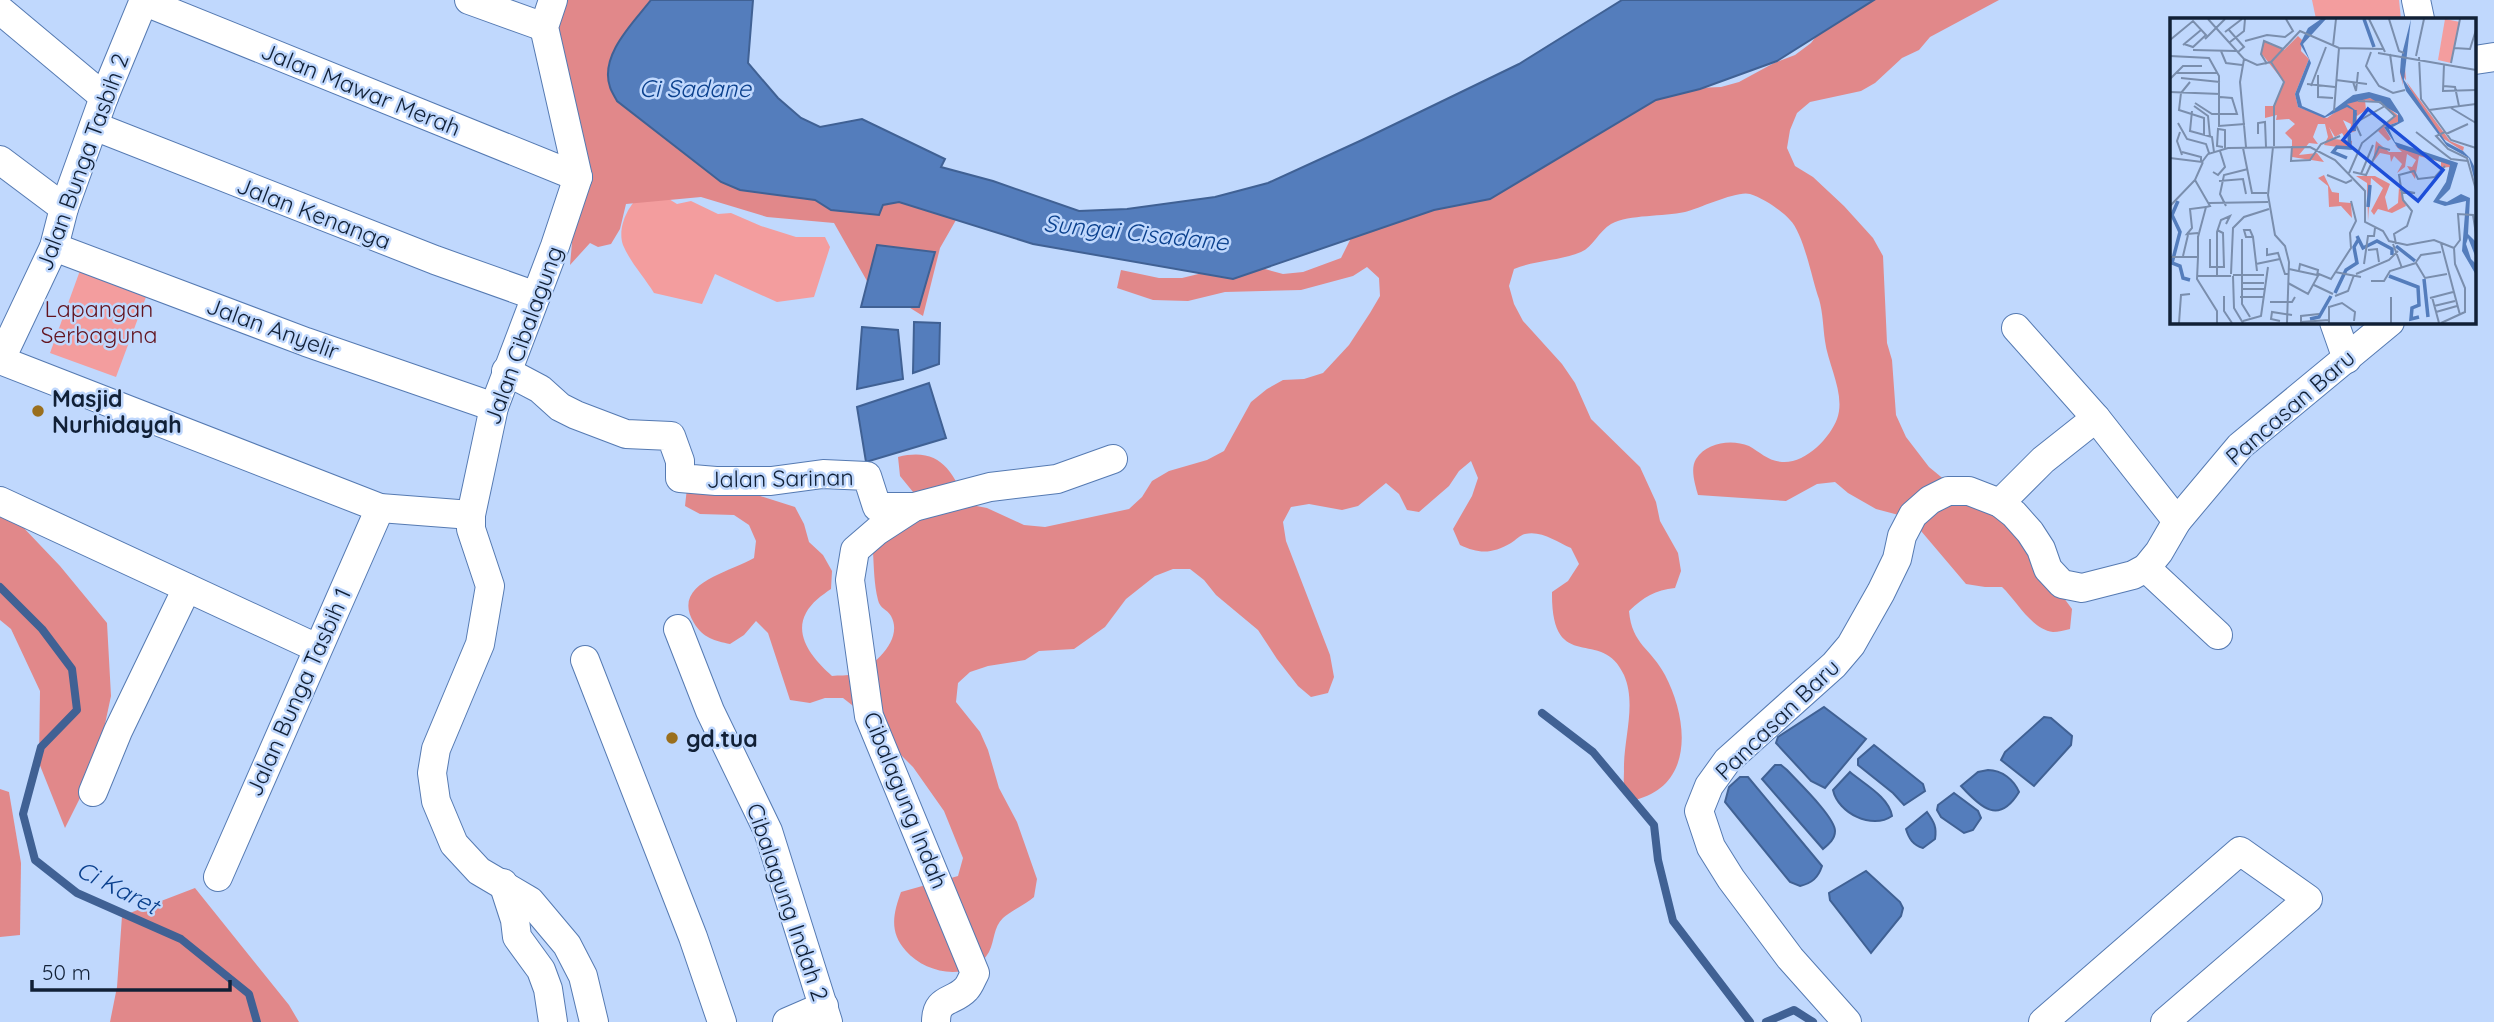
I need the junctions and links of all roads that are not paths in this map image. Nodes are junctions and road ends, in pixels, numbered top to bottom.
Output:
1 (144, 0) edge
2 (470, 0) edge
3 (553, 0) edge
4 (2416, 0) edge
5 (0, 10) edge
6 (2420, 18) edge
7 (544, 27) junction
8 (2494, 57) edge
9 (2476, 60) edge
10 (104, 97) junction
11 (94, 126) junction
12 (0, 160) edge
13 (578, 177) junction
14 (64, 208) junction
15 (54, 247) junction
16 (536, 296) junction
17 (2335, 324) edge
18 (2388, 324) edge
19 (2016, 328) dead end
20 (2347, 359) junction
21 (0, 361) edge
22 (506, 372) junction
23 (494, 407) junction
24 (2096, 418) junction
25 (1113, 459) dead end
26 (0, 501) edge
27 (933, 503) junction
28 (2000, 503) junction
29 (380, 508) junction
30 (471, 515) junction
31 (2177, 521) junction
32 (2146, 568) junction
33 (187, 588) junction
34 (678, 629) dead end
35 (2218, 635) dead end
36 (317, 648) junction
37 (585, 660) dead end
38 (93, 792) dead end
39 (218, 877) dead end
40 (503, 883) junction
41 (826, 1014) edge
42 (553, 1022) edge
43 (594, 1022) edge
44 (722, 1022) edge
45 (787, 1022) edge
46 (936, 1022) edge
47 (1847, 1022) edge
48 (2043, 1022) edge
49 (2165, 1022) edge

1 - 10 street, Jalan Bunga Tasbih 2
1 - 13 street, Jalan Mawar Merah
2 - 7 street
3 - 7 street
4 - 6 street
5 - 10 street
7 - 13 street
8 - 9 street
10 - 11 street, Jalan Bunga Tasbih 2
11 - 14 street, Jalan Bunga Tasbih 2
11 - 16 street, Jalan Kenanga
12 - 14 street
13 - 16 street, Jalan Cibalagung
14 - 15 street, Jalan Bunga Tasbih 2
15 - 21 street, Jalan Bunga Tasbih 2
15 - 23 street, Jalan Anyelir
16 - 22 street, Jalan Cibalagung
17 - 20 street
18 - 20 street, Pancasan Baru
19 - 24 street
20 - 31 street, Pancasan Baru
21 - 29 street
22 - 23 street, Jalan Cibalagung
22 - 27 street, Jalan Sarinan
23 - 30 street, Jalan Cibalagung
24 - 28 street
24 - 31 street
25 - 27 street
26 - 33 street
27 - 46 street, Cibalagung Indah
28 - 32 street, Pancasan Baru
28 - 47 street, Pancasan Baru
29 - 30 street
29 - 36 street, Jalan Bunga Tasbih 1
30 - 40 street, Jalan Cibalagung
31 - 32 street, Pancasan Baru
32 - 35 street
33 - 36 street
33 - 38 street
34 - 41 street, Cibalagung Indah 2
36 - 39 street, Jalan Bunga Tasbih 1
37 - 44 street
40 - 42 street
40 - 43 street, Jalan Cibalagung
41 - 45 street
48 - 49 street

